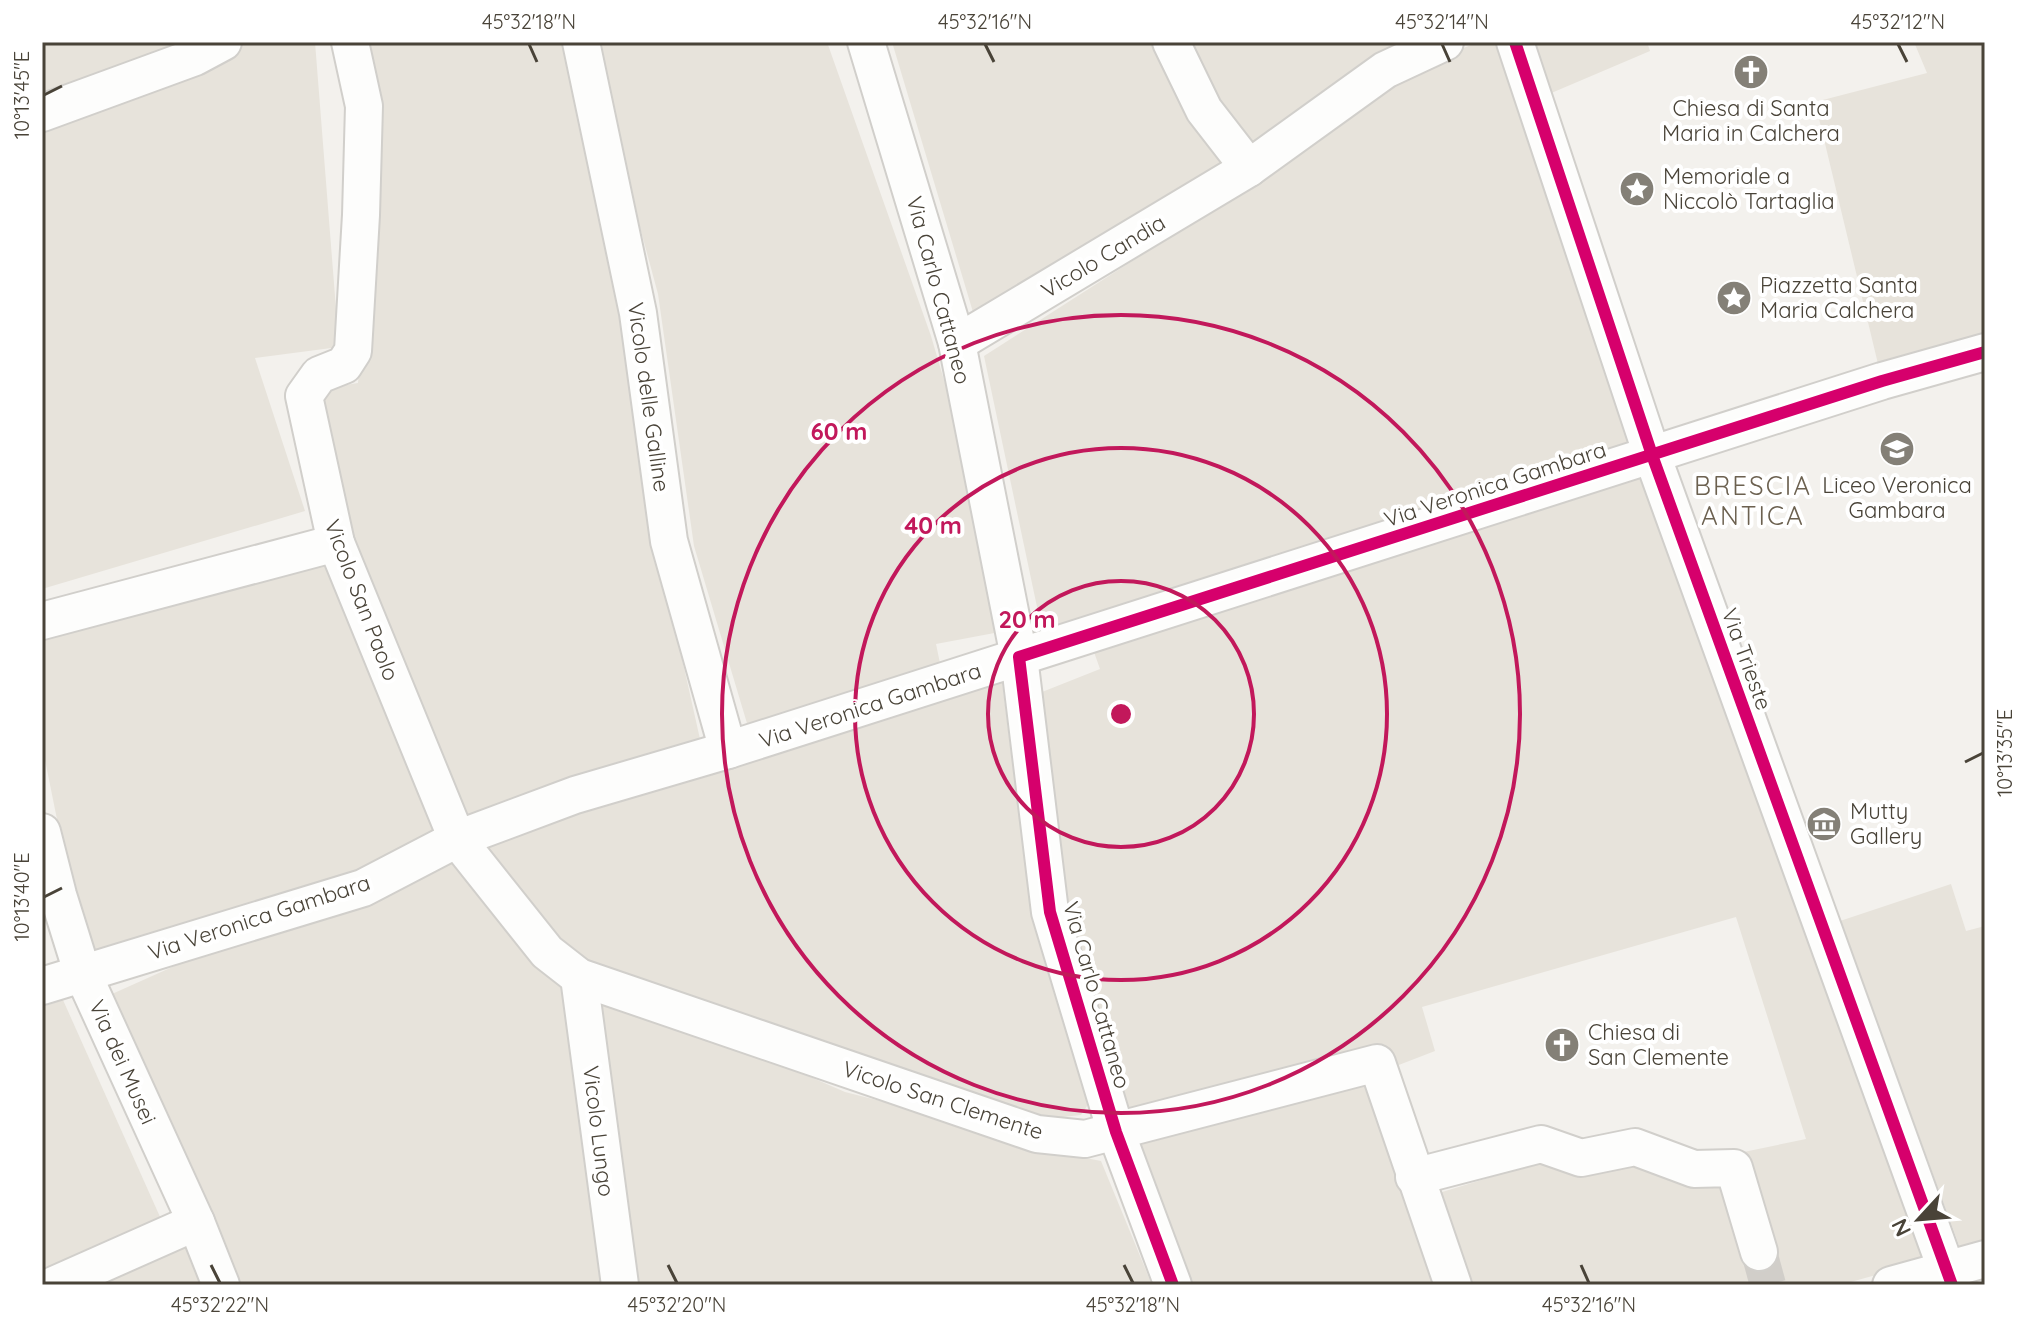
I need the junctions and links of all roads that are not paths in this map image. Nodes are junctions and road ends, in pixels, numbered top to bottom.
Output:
1 (350, 42) edge
2 (581, 42) edge
3 (866, 42) edge
4 (1171, 42) edge
5 (1445, 42) edge
6 (1515, 42) edge
7 (203, 47) edge
8 (42, 113) edge
9 (1249, 168) junction
10 (957, 343) junction
11 (1985, 352) edge
12 (1652, 455) junction
13 (336, 543) junction
14 (42, 621) edge
15 (1019, 657) junction
16 (728, 750) junction
17 (42, 832) edge
18 (457, 839) junction
19 (82, 972) junction
20 (579, 977) junction
21 (42, 986) edge
22 (1100, 1136) junction
23 (1414, 1177) junction
24 (196, 1222) junction
25 (1759, 1252) tunnel mouth
26 (1985, 1259) edge
27 (1949, 1277) edge
28 (54, 1285) edge
29 (221, 1285) edge
30 (620, 1285) edge
31 (1173, 1285) edge
32 (1453, 1285) edge
33 (1891, 1285) edge

1 - 13 street, Vicolo San Paolo
2 - 16 street, Vicolo delle Galline
3 - 10 street, Via Carlo Cattaneo
4 - 9 street
5 - 9 street, Vicolo Candia
6 - 12 street, Via Trieste
7 - 8 street
9 - 10 street, Vicolo Candia
10 - 15 street, Via Carlo Cattaneo
11 - 12 street, Via Veronica Gambara
12 - 15 street, Via Veronica Gambara
12 - 27 street, Via Trieste
13 - 14 street
13 - 18 street, Vicolo San Paolo
15 - 16 street, Via Veronica Gambara
15 - 22 street, Via Carlo Cattaneo
16 - 18 street, Via Veronica Gambara
17 - 19 street, Via dei Musei
18 - 19 street, Via Veronica Gambara
18 - 20 street, Vicolo San Clemente
19 - 21 street, Via Veronica Gambara
19 - 24 street, Via dei Musei
20 - 22 street, Vicolo San Clemente
20 - 30 street, Vicolo Lungo
22 - 23 street, Vicolo San Clemente
22 - 31 street, Via Carlo Cattaneo
23 - 25 street
23 - 32 street, Vicolo San Clemente
24 - 28 street
24 - 29 street, Via dei Musei
26 - 27 street
27 - 33 street

